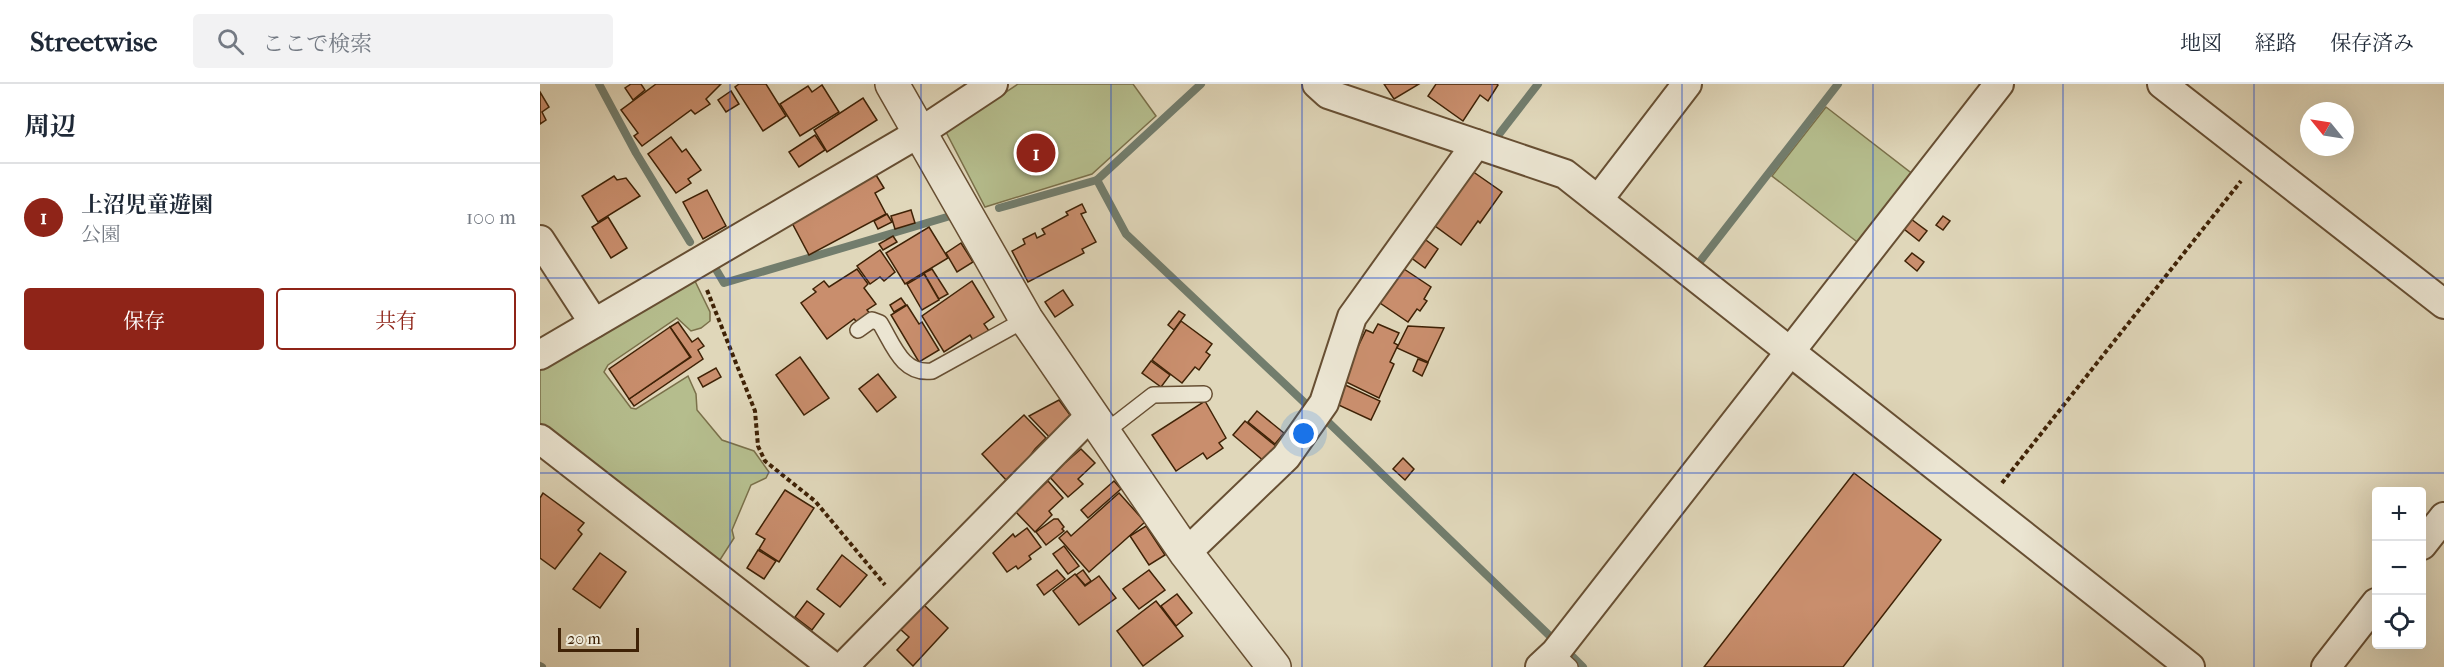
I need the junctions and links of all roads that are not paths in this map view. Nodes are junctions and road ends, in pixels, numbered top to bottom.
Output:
1 (892, 84) edge
2 (993, 84) edge
3 (1317, 84) edge
4 (1687, 84) edge
5 (1999, 84) edge
6 (2162, 84) edge
7 (919, 133) junction
8 (1476, 144) junction
9 (1598, 200) junction
10 (540, 240) edge
11 (2444, 304) edge
12 (1026, 319) junction
13 (594, 323) junction
14 (858, 330) dead end
15 (1791, 352) junction
16 (540, 354) edge
17 (1204, 394) dead end
18 (1098, 424) junction
19 (540, 439) edge
20 (2444, 517) edge
21 (2424, 541) edge
22 (1186, 553) junction
23 (2372, 608) edge
24 (1555, 662) edge
25 (832, 667) edge
26 (843, 667) edge
27 (1274, 667) edge
28 (2190, 667) edge
29 (2326, 667) edge

1 - 7 street
2 - 7 street
3 - 8 street
4 - 9 street
5 - 15 street
6 - 11 street
7 - 12 street
7 - 13 street
8 - 9 street
8 - 22 street
9 - 15 street
10 - 13 street
12 - 14 lane
12 - 18 street
13 - 16 street
15 - 24 street
15 - 28 street
17 - 18 lane
18 - 22 street
18 - 26 street
19 - 25 street
20 - 21 street
22 - 27 street
23 - 29 street

